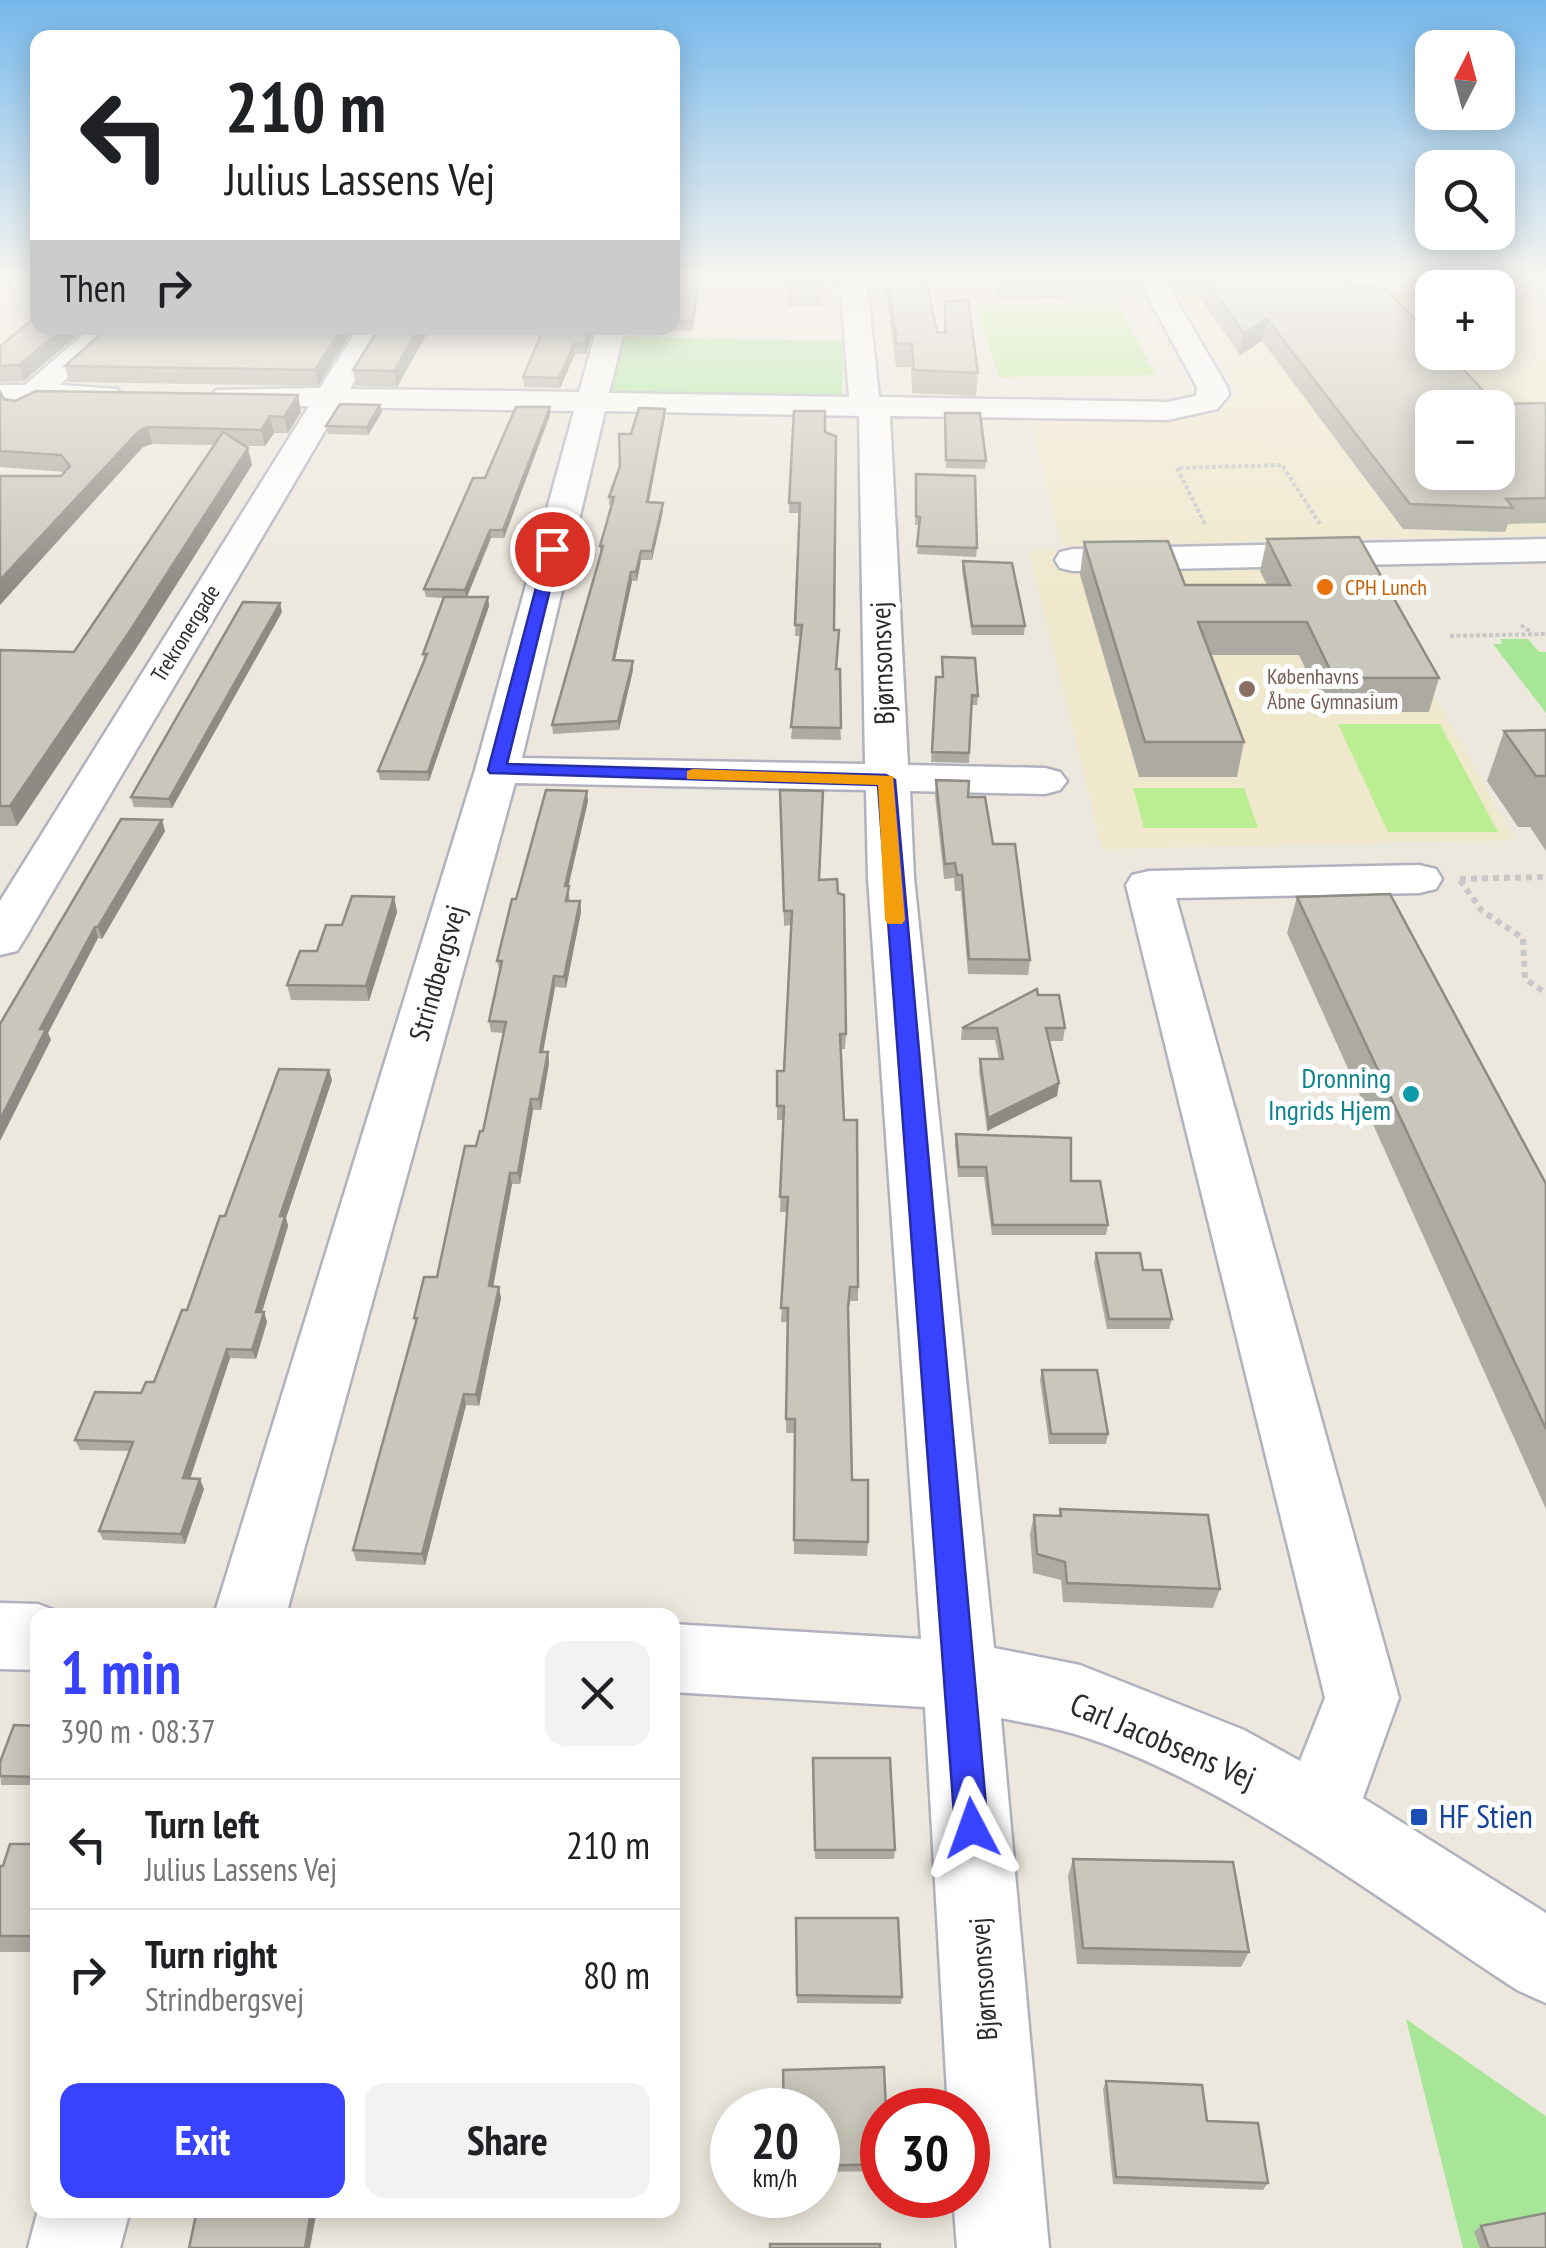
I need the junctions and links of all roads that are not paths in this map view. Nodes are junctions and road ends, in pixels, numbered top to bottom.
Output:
1 (47, 382) edge
2 (339, 382) edge
3 (596, 382) edge
4 (863, 382) edge
5 (1209, 382) edge
6 (0, 394) edge
7 (34, 394) junction
8 (131, 395) edge
9 (329, 398) junction
10 (199, 401) edge
11 (590, 402) junction
12 (865, 405) junction
13 (0, 424) edge
14 (1546, 550) edge
15 (1073, 560) dead end
16 (497, 770) junction
17 (886, 780) junction
18 (1045, 782) dead end
19 (1439, 879) road end
20 (0, 940) edge
21 (252, 1608) edge
22 (0, 1636) edge
23 (30, 1637) edge
24 (680, 1658) edge
25 (960, 1676) junction
26 (1318, 1814) junction
27 (1546, 1961) edge
28 (82, 2218) edge
29 (74, 2248) edge
30 (1003, 2248) edge

1 - 7 street
2 - 9 street, Trekronergade
3 - 11 street, Strindbergsvej
4 - 12 street, Bjørnsonsvej
5 - 12 street
6 - 7 street
7 - 8 street
7 - 13 street
9 - 10 street
9 - 11 street
9 - 20 street, Trekronergade
11 - 12 street
11 - 16 street, Strindbergsvej
12 - 17 street, Bjørnsonsvej
14 - 15 street
16 - 17 street
16 - 21 street, Strindbergsvej
17 - 18 street
17 - 25 street, Bjørnsonsvej
19 - 26 street
22 - 23 street
24 - 25 street, Carl Jacobsens Vej
25 - 26 street, Carl Jacobsens Vej
25 - 30 street, Bjørnsonsvej
26 - 27 street, Carl Jacobsens Vej
28 - 29 street

